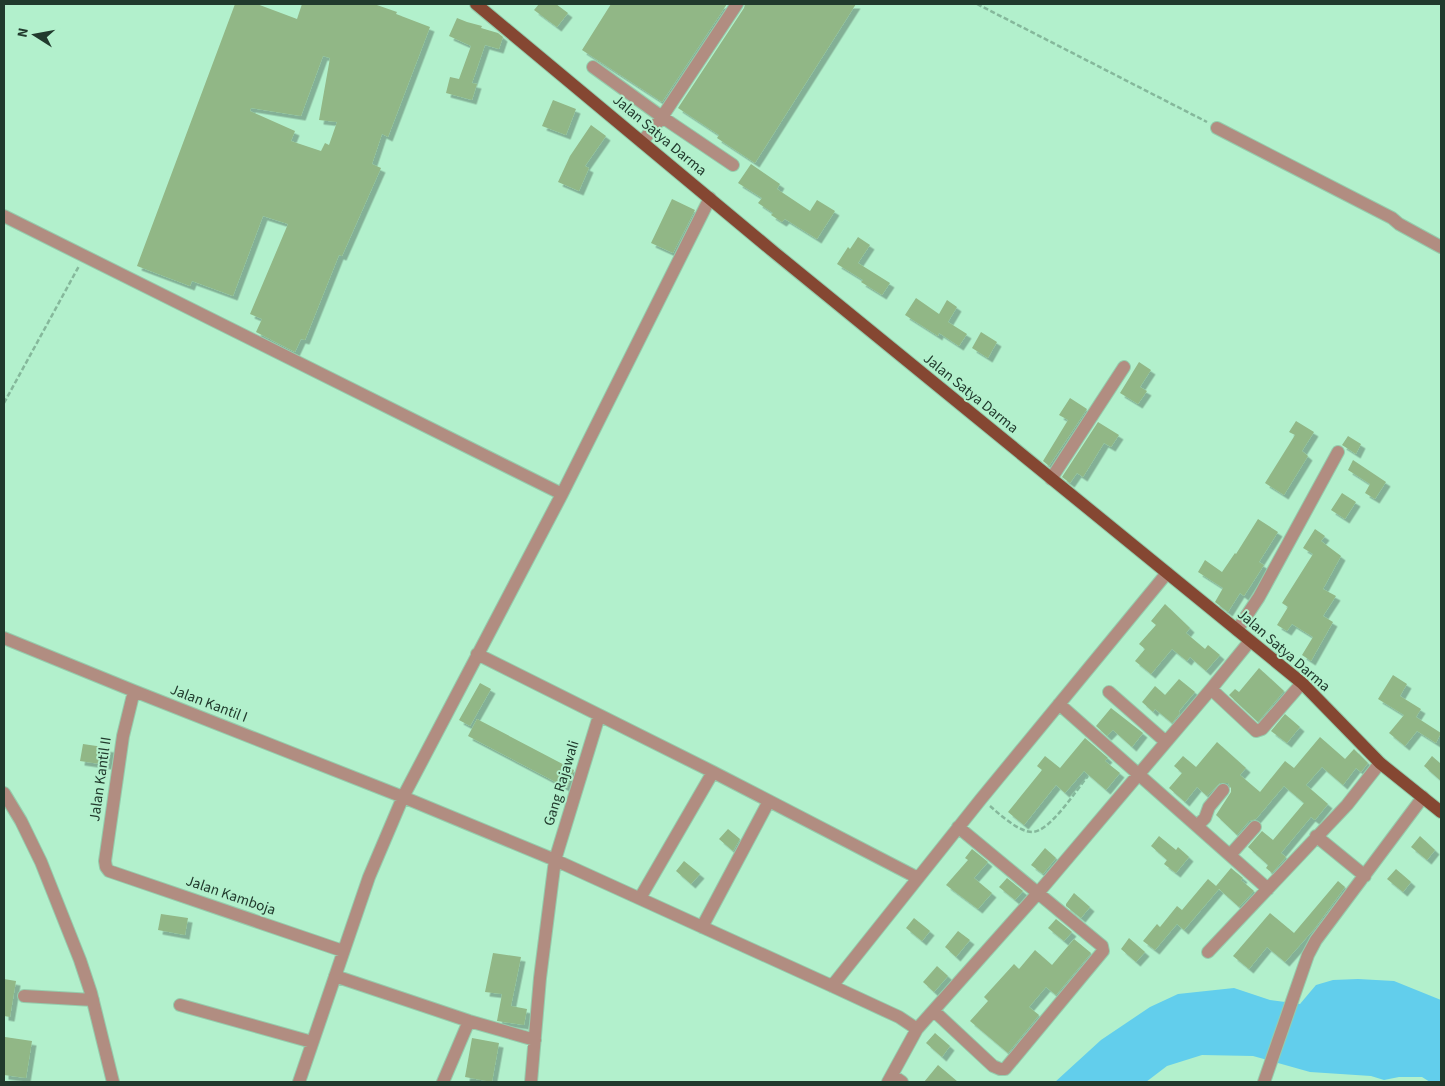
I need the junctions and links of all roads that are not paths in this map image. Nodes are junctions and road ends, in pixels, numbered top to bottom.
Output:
1 (476, 4) edge
2 (737, 4) edge
3 (593, 67) dead end
4 (662, 117) junction
5 (1217, 128) road end
6 (642, 142) junction
7 (733, 165) dead end
8 (710, 198) junction
9 (4, 216) edge
10 (1441, 246) edge
11 (1124, 367) dead end
12 (1338, 452) dead end
13 (1051, 478) junction
14 (562, 494) junction
15 (1168, 573) junction
16 (1237, 630) junction
17 (4, 638) edge
18 (1250, 641) junction
19 (477, 654) junction
20 (1302, 683) junction
21 (1211, 689) junction
22 (134, 691) junction
23 (1109, 692) dead end
24 (1059, 704) junction
25 (599, 716) junction
26 (1166, 742) junction
27 (1380, 763) junction
28 (713, 772) junction
29 (1138, 775) junction
30 (1223, 790) dead end
31 (4, 793) edge
32 (403, 796) junction
33 (1423, 797) junction
34 (769, 801) junction
35 (1440, 808) edge
36 (1197, 826) junction
37 (958, 827) junction
38 (1255, 827) dead end
39 (1316, 836) junction
40 (1230, 855) junction
41 (555, 860) junction
42 (109, 871) joint
43 (1365, 876) junction
44 (918, 878) junction
45 (1268, 889) junction
46 (1038, 893) junction
47 (640, 898) junction
48 (702, 927) junction
49 (343, 951) junction
50 (1208, 952) dead end
51 (335, 976) junction
52 (832, 986) junction
53 (24, 996) dead end
54 (93, 1000) junction
55 (180, 1005) dead end
56 (934, 1011) junction
57 (469, 1021) junction
58 (917, 1029) junction
59 (536, 1040) junction
60 (312, 1042) junction
61 (1266, 1077) edge
62 (894, 1080) edge
63 (113, 1082) edge
64 (298, 1082) edge
65 (443, 1082) edge
66 (531, 1082) edge

1 - 6 main road, Jalan Satya Darma
2 - 4 street
3 - 4 street
4 - 6 street
4 - 7 street
5 - 10 street
6 - 8 main road, Jalan Satya Darma
8 - 13 main road, Jalan Satya Darma
8 - 14 street
9 - 14 street
11 - 13 street
12 - 16 street
13 - 15 main road, Jalan Satya Darma
14 - 19 street
15 - 16 main road, Jalan Satya Darma
15 - 24 street
16 - 18 main road, Jalan Satya Darma
17 - 22 street, Jalan Kantil I
18 - 20 main road, Jalan Satya Darma
18 - 21 street
19 - 25 street
19 - 32 street
20 - 21 street
20 - 27 main road, Jalan Satya Darma
21 - 26 street
22 - 32 street, Jalan Kantil I
22 - 42 street, Jalan Kantil II
23 - 26 street
24 - 29 street
24 - 37 street
25 - 28 street
25 - 41 street, Gang Rajawali
26 - 29 street
27 - 33 main road, Jalan Satya Darma
27 - 39 street
28 - 34 street
28 - 47 street
29 - 36 street
29 - 46 street
30 - 36 street
31 - 54 street
32 - 41 street, Jalan Kantil I
32 - 49 street
33 - 35 main road, Jalan Satya Darma
33 - 43 street
34 - 44 street
34 - 48 street
36 - 40 street
37 - 44 street
37 - 46 street
38 - 40 street
39 - 43 street
39 - 45 street
40 - 45 street
41 - 47 street, Jalan Kantil I
41 - 59 street, Gang Rajawali
42 - 49 street, Jalan Kamboja
43 - 61 street
44 - 52 street
45 - 50 street
46 - 56 street
46 - 56 street
47 - 48 street, Jalan Kantil I
48 - 52 street, Jalan Kantil I
49 - 51 street
51 - 57 street
51 - 60 street
52 - 58 street, Jalan Kantil I
53 - 54 street
54 - 63 street
55 - 60 street
56 - 58 street
57 - 59 street
57 - 65 street
58 - 62 street
59 - 66 street, Gang Rajawali
60 - 64 street

